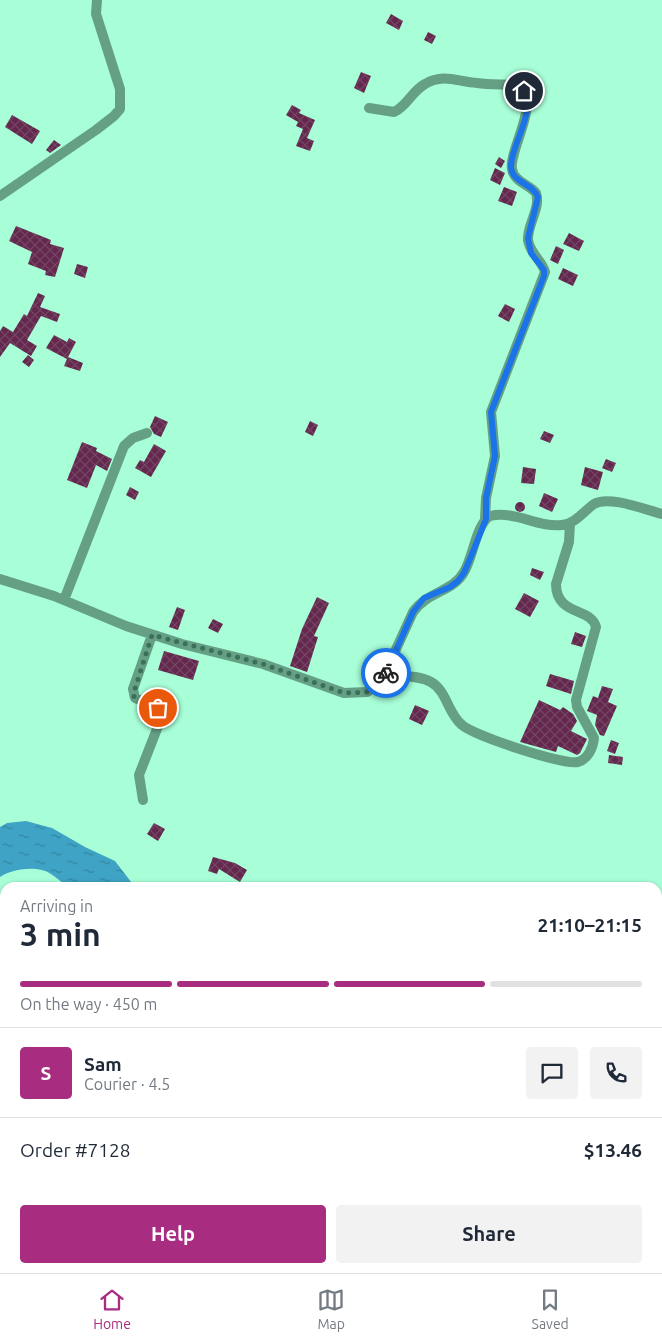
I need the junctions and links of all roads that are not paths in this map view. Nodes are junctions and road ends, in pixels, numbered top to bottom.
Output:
1 (97, 0) edge
2 (369, 108) dead end
3 (0, 196) edge
4 (147, 433) dead end
5 (662, 514) edge
6 (486, 519) junction
7 (570, 523) junction
8 (0, 579) edge
9 (64, 600) junction
10 (152, 635) junction
11 (386, 674) junction
12 (142, 800) dead end

1 - 3 street
2 - 6 street
4 - 9 street
5 - 7 street
6 - 7 street
6 - 11 street
7 - 11 street
8 - 9 street
9 - 10 street
10 - 11 street
10 - 12 street

